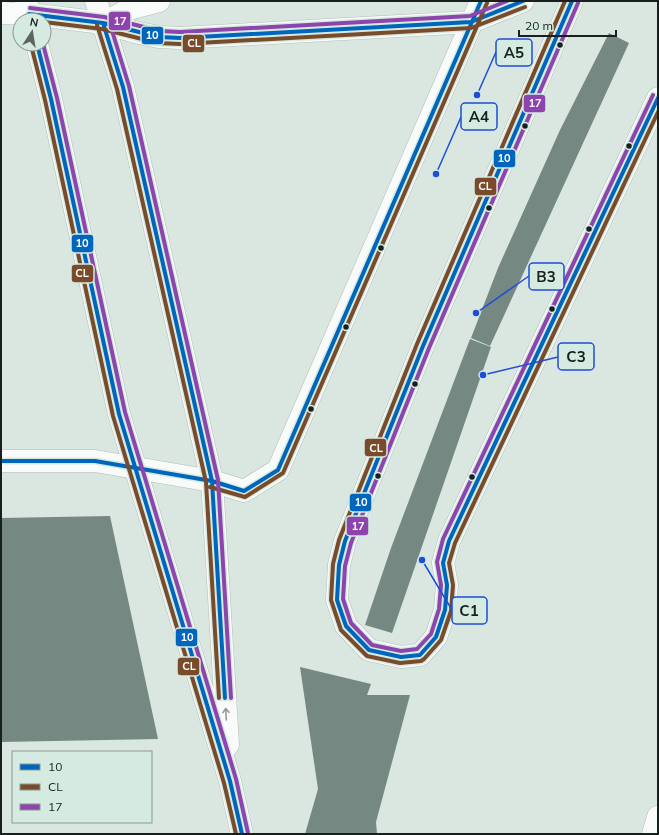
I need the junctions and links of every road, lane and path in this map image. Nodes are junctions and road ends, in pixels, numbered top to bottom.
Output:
1 (96, 1) edge
2 (159, 1) edge
3 (481, 1) edge
4 (523, 1) edge
5 (572, 1) edge
6 (1, 13) edge
7 (12, 13) edge
8 (52, 15) edge
9 (472, 22) junction
10 (103, 23) junction
11 (39, 52) edge
12 (658, 98) edge
13 (1, 461) edge
14 (135, 468) junction
15 (212, 481) junction
16 (230, 781) junction
17 (658, 817) edge
18 (242, 834) edge
19 (653, 834) edge

1 - 10 main road
2 - 10 main road
3 - 9 main road
4 - 9 main road
5 - 12 main road
6 - 7 main road
8 - 10 main road
9 - 10 main road
9 - 15 main road
10 - 15 main road
11 - 14 main road
13 - 14 main road
14 - 15 main road
14 - 16 main road
16 -> 15 main road
16 - 18 main road
17 - 19 main road

